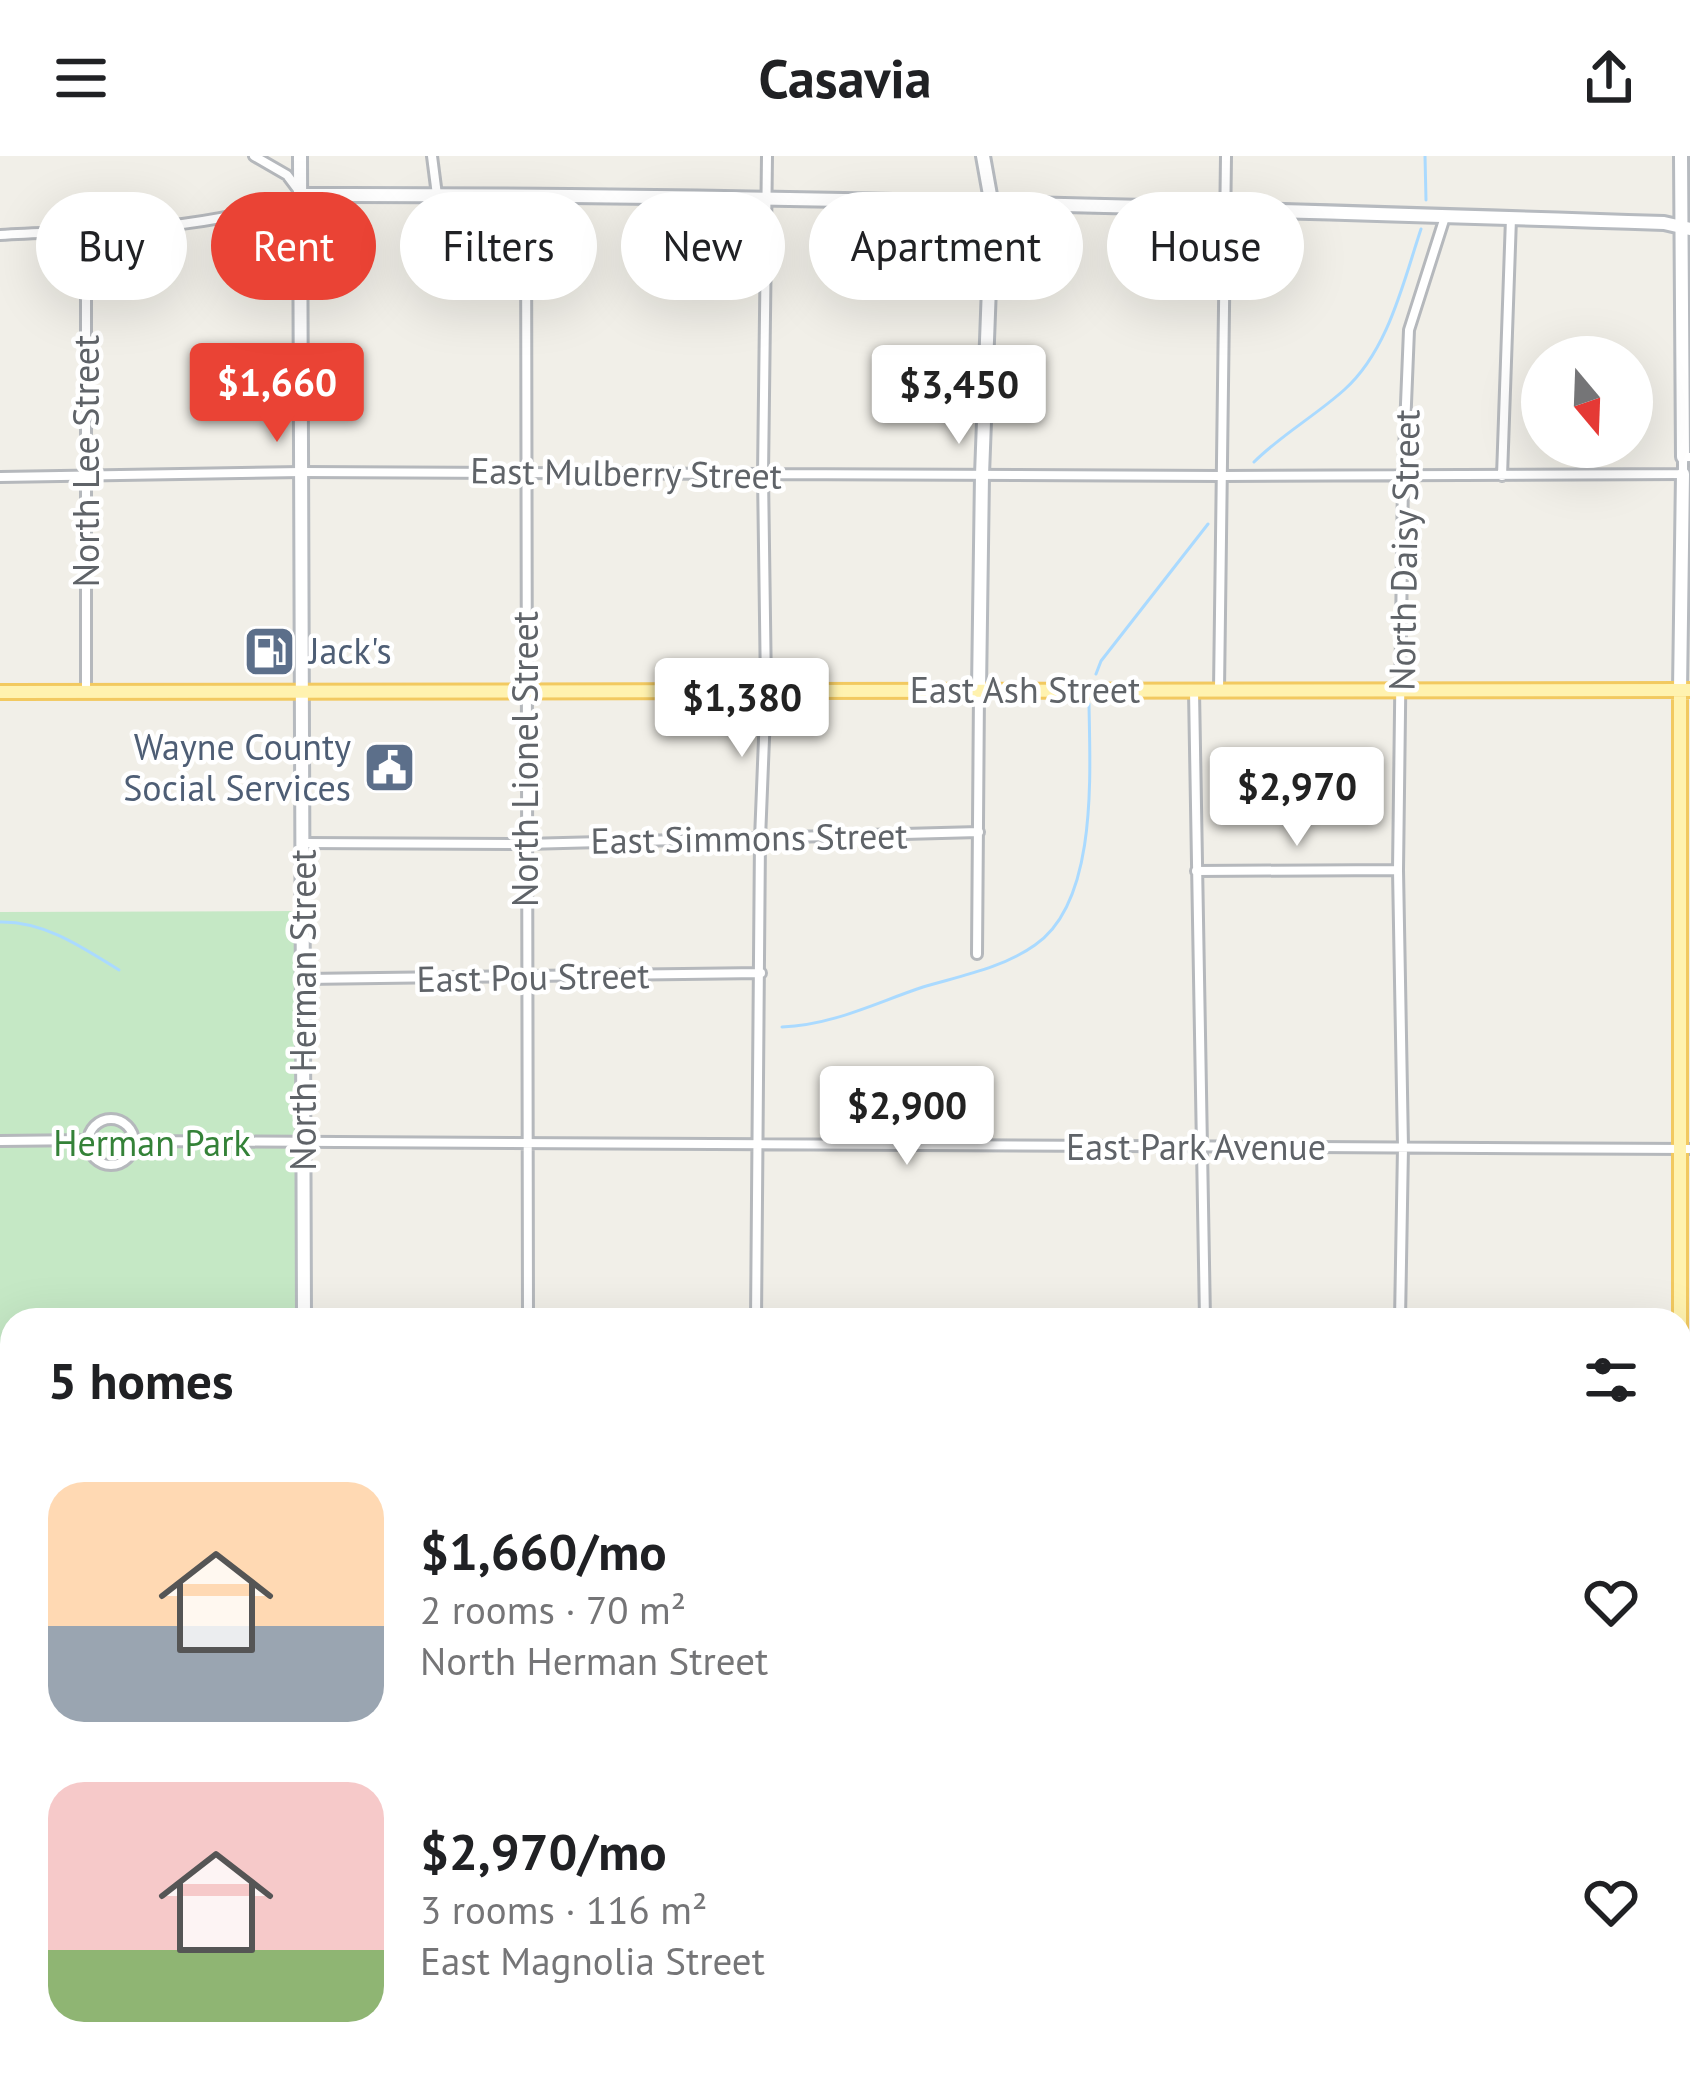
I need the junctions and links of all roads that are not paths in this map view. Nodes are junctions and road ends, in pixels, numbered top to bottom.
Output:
1 (254, 156) edge
2 (300, 156) edge
3 (432, 156) edge
4 (767, 156) edge
5 (983, 156) edge
6 (1226, 156) edge
7 (1681, 156) edge
8 (300, 192) edge
9 (302, 192) edge
10 (437, 192) edge
11 (768, 192) edge
12 (989, 192) edge
13 (1226, 192) edge
14 (1304, 212) edge
15 (1445, 217) junction
16 (1510, 218) junction
17 (1686, 229) edge
18 (36, 233) edge
19 (0, 236) edge
20 (86, 300) edge
21 (302, 300) edge
22 (526, 300) edge
23 (766, 300) edge
24 (989, 300) edge
25 (1224, 300) edge
26 (1687, 457) edge
27 (302, 472) junction
28 (526, 472) junction
29 (1683, 474) junction
30 (763, 475) junction
31 (982, 475) junction
32 (1221, 476) junction
33 (1403, 476) junction
34 (1502, 476) junction
35 (0, 477) edge
36 (86, 477) junction
37 (766, 689) junction
38 (979, 690) junction
39 (1194, 690) junction
40 (1219, 690) junction
41 (1402, 690) junction
42 (1685, 690) edge
43 (525, 691) junction
44 (0, 692) edge
45 (86, 692) junction
46 (302, 694) junction
47 (979, 832) junction
48 (760, 839) junction
49 (303, 843) junction
50 (525, 844) junction
51 (1398, 870) junction
52 (1196, 871) junction
53 (1685, 923) edge
54 (977, 954) dead end
55 (761, 973) junction
56 (525, 978) junction
57 (305, 980) junction
58 (88, 1140) junction
59 (134, 1141) junction
60 (0, 1142) edge
61 (303, 1143) junction
62 (530, 1144) junction
63 (756, 1146) junction
64 (1202, 1147) junction
65 (1403, 1147) junction
66 (1686, 1149) edge
67 (304, 1308) edge
68 (528, 1308) edge
69 (756, 1308) edge
70 (1205, 1308) edge
71 (1400, 1308) edge
72 (1685, 1308) edge

1 - 8 street
2 - 9 street, North Herman Street
3 - 10 street
4 - 11 street
5 - 12 street
6 - 13 street
7 - 17 street
14 - 15 street
15 - 16 street
15 - 33 street, North Daisy Street
16 - 17 street
16 - 34 street
17 - 26 street
18 - 19 street
20 - 36 street, North Lee Street
21 - 27 street, North Herman Street
22 - 28 street, North Lionel Street
23 - 30 street
24 - 31 street
25 - 32 street
26 - 29 street
27 - 28 street, East Mulberry Street
27 - 36 street, East Mulberry Street
27 - 46 street, North Herman Street
28 - 30 street, East Mulberry Street
28 - 43 street, North Lionel Street
29 - 34 street, East Mulberry Street
29 - 42 street
30 - 31 street, East Mulberry Street
30 - 37 street
31 - 32 street, East Mulberry Street
31 - 38 street
32 - 33 street, East Mulberry Street
32 - 40 street
33 - 34 street, East Mulberry Street
33 - 41 street, North Daisy Street
35 - 36 street, East Mulberry Street
36 - 45 street, North Lee Street
37 - 38 main road, East Ash Street
37 - 43 main road, East Ash Street
37 - 48 street
38 - 39 main road, East Ash Street
38 - 47 street
39 - 40 main road, East Ash Street
39 - 52 street
40 - 41 main road, East Ash Street
41 - 42 main road, East Ash Street
41 - 51 street, North Daisy Street
42 - 53 main road
43 - 46 main road, East Ash Street
43 - 50 street, North Lionel Street
44 - 45 main road, East Ash Street
45 - 46 main road, East Ash Street
46 - 49 street, North Herman Street
47 - 48 street, East Simmons Street
47 - 54 street
48 - 50 street, East Simmons Street
48 - 55 street
49 - 50 street, East Simmons Street
49 - 57 street, North Herman Street
50 - 56 street, North Lionel Street
51 - 52 street
51 - 65 street, North Daisy Street
52 - 64 street
53 - 66 main road
55 - 56 street, East Pou Street
55 - 63 street
56 - 57 street, East Pou Street
56 - 62 street, North Lionel Street
57 - 61 street, North Herman Street
58 - 59 street, East Park Avenue
58 - 59 street, East Park Avenue
58 - 60 street, East Park Avenue
59 - 61 street, East Park Avenue
61 - 62 street, East Park Avenue
61 - 67 street, North Herman Street
62 - 63 street, East Park Avenue
62 - 68 street, North Lionel Street
63 - 64 street, East Park Avenue
63 - 69 street
64 - 65 street, East Park Avenue
64 - 70 street
65 - 66 street, East Park Avenue
65 - 71 street, North Daisy Street
66 - 72 main road

